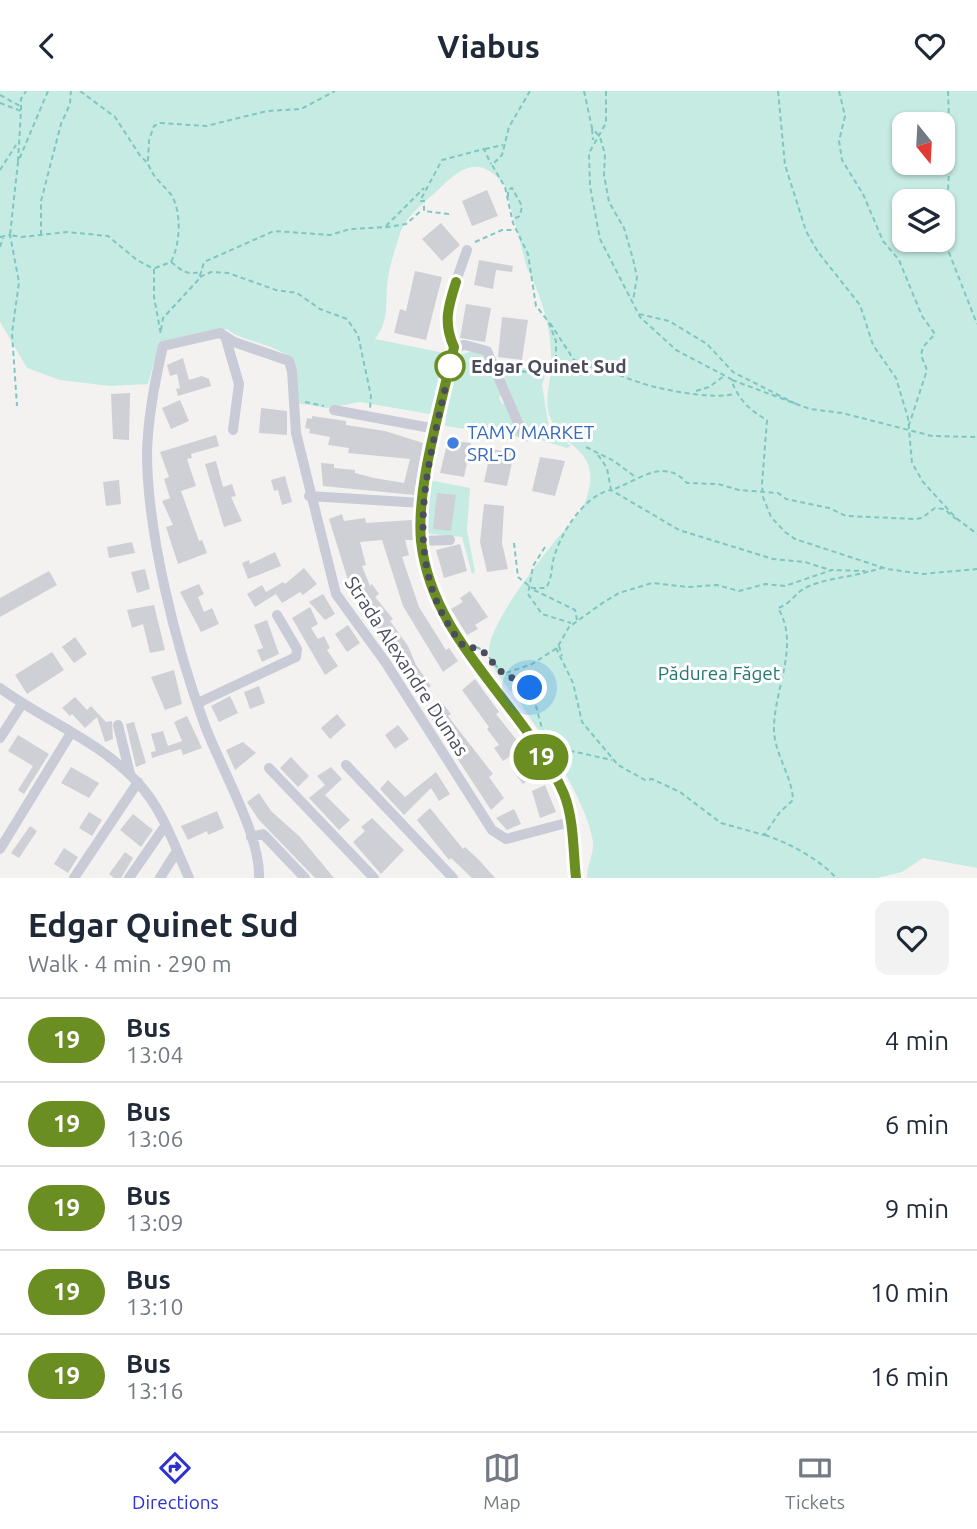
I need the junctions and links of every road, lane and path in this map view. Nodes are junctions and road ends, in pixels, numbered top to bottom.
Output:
1 (26, 91) edge
2 (48, 91) edge
3 (71, 91) edge
4 (80, 91) edge
5 (335, 91) edge
6 (530, 91) edge
7 (584, 91) edge
8 (606, 91) edge
9 (778, 91) edge
10 (839, 91) edge
11 (948, 91) edge
12 (0, 95) edge
13 (0, 103) edge
14 (20, 106) junction
15 (21, 111) junction
16 (592, 128) junction
17 (600, 137) junction
18 (593, 141) junction
19 (505, 144) junction
20 (17, 145) junction
21 (484, 149) junction
22 (148, 161) junction
23 (19, 162) junction
24 (492, 165) junction
25 (0, 170) edge
26 (428, 185) junction
27 (508, 198) junction
28 (422, 210) junction
29 (449, 214) dead end
30 (512, 220) junction
31 (385, 227) junction
32 (516, 230) junction
33 (10, 235) junction
34 (41, 235) junction
35 (4, 236) junction
36 (0, 237) edge
37 (0, 247) edge
38 (470, 247) joint
39 (171, 262) junction
40 (154, 269) junction
41 (202, 271) junction
42 (200, 277) junction
43 (632, 304) junction
44 (638, 313) junction
45 (548, 321) junction
46 (977, 324) edge
47 (226, 338) junction
48 (454, 347) junction
49 (594, 366) junction
50 (556, 367) junction
51 (497, 372) junction
52 (724, 376) junction
53 (731, 379) junction
54 (695, 391) junction
55 (736, 393) junction
56 (799, 405) junction
57 (17, 406) dead end
58 (294, 407) junction
59 (334, 410) joint
60 (369, 417) junction
61 (436, 429) junction
62 (233, 430) dead end
63 (908, 430) junction
64 (524, 437) dead end
65 (977, 437) edge
66 (586, 447) dead end
67 (598, 455) junction
68 (635, 477) junction
69 (611, 490) junction
70 (763, 492) junction
71 (309, 496) junction
72 (422, 503) junction
73 (962, 524) junction
74 (977, 534) edge
75 (450, 540) dead end
76 (421, 541) junction
77 (514, 543) dead end
78 (545, 547) dead end
79 (884, 568) junction
80 (512, 569) dead end
81 (977, 569) edge
82 (516, 570) junction
83 (832, 570) junction
84 (870, 571) junction
85 (530, 587) junction
86 (277, 615) dead end
87 (576, 621) junction
88 (573, 624) junction
89 (557, 647) junction
90 (465, 648) junction
91 (503, 674) junction
92 (0, 688) edge
93 (198, 703) junction
94 (22, 704) junction
95 (118, 725) dead end
96 (71, 733) junction
97 (0, 738) edge
98 (553, 747) junction
99 (538, 751) junction
100 (613, 760) junction
101 (346, 765) dead end
102 (269, 768) dead end
103 (134, 778) junction
104 (570, 822) junction
105 (165, 826) junction
106 (764, 835) junction
107 (251, 837) junction
108 (0, 849) edge
109 (177, 851) junction
110 (74, 878) edge
111 (130, 878) edge
112 (160, 878) edge
113 (189, 878) edge
114 (260, 878) edge
115 (305, 878) edge
116 (374, 878) edge
117 (453, 878) edge
118 (576, 878) edge
119 (836, 878) edge

1 - 14 path
2 - 23 path
3 - 34 path
4 - 22 path
5 - 22 path
6 - 19 path
7 - 16 path
8 - 17 path
9 - 63 path
10 - 63 path
11 - 46 path
12 - 14 path
13 - 15 path
14 - 15 path
15 - 20 path
16 - 17 path
16 - 18 path
17 - 18 path
17 - 43 path
18 - 43 path
19 - 21 path
19 - 24 path
20 - 23 path
20 - 25 path
21 - 24 path
21 - 26 path
22 - 39 path
23 - 33 path
24 - 27 path
26 - 28 path
26 - 31 path
27 - 30 path
27 - 30 path
28 - 29 path
28 - 31 path
30 - 32 path
31 - 41 path
32 - 38 path
32 - 45 path
33 - 34 path
33 - 35 path
33 - 57 path
34 - 40 path
35 - 36 path
35 - 37 path
38 - 48 street
39 - 40 path
39 - 41 path
40 - 42 path
41 - 42 path
42 - 60 path
43 - 44 path
44 - 52 path
44 - 56 path
45 - 49 path
45 - 50 path
47 - 58 street, Strada Alexandre Dumas
47 - 62 street
47 - 93 street, Strada Alexandre Dumas
48 - 51 street
48 - 61 street
49 - 50 path
49 - 54 path
50 - 51 path
51 - 64 street
52 - 53 path
52 - 54 path
53 - 55 path
53 - 56 path
54 - 55 path
55 - 70 path
56 - 63 path
58 - 59 path
58 - 71 street, Strada Alexandre Dumas
59 - 60 street
60 - 61 street
61 - 72 street
63 - 65 path
63 - 73 path
66 - 67 path
67 - 68 path
67 - 69 path
68 - 69 path
68 - 70 path
69 - 83 path
69 - 85 path
70 - 73 path
70 - 79 path
71 - 72 street
71 - 104 street, Strada Alexandre Dumas
72 - 76 street
73 - 74 path
75 - 76 street
76 - 90 street
77 - 82 path
78 - 85 path
79 - 81 path
79 - 84 path
80 - 82 path
82 - 85 path
83 - 84 path
83 - 87 path
84 - 106 path
85 - 87 path
85 - 88 path
86 - 93 street
87 - 88 path
88 - 89 path
89 - 91 path
89 - 100 path
90 - 91 path
90 - 99 street
91 - 98 path
92 - 94 street
93 - 107 street
94 - 96 street
94 - 97 street
95 - 103 street
96 - 103 street
96 - 108 street
98 - 99 path
98 - 100 path
99 - 104 street
100 - 106 path
101 - 117 street
102 - 116 street
103 - 105 street
103 - 110 street
104 - 118 street
105 - 109 street
105 - 111 street
106 - 119 path
107 - 114 street
107 - 115 street
109 - 112 street
109 - 113 street

